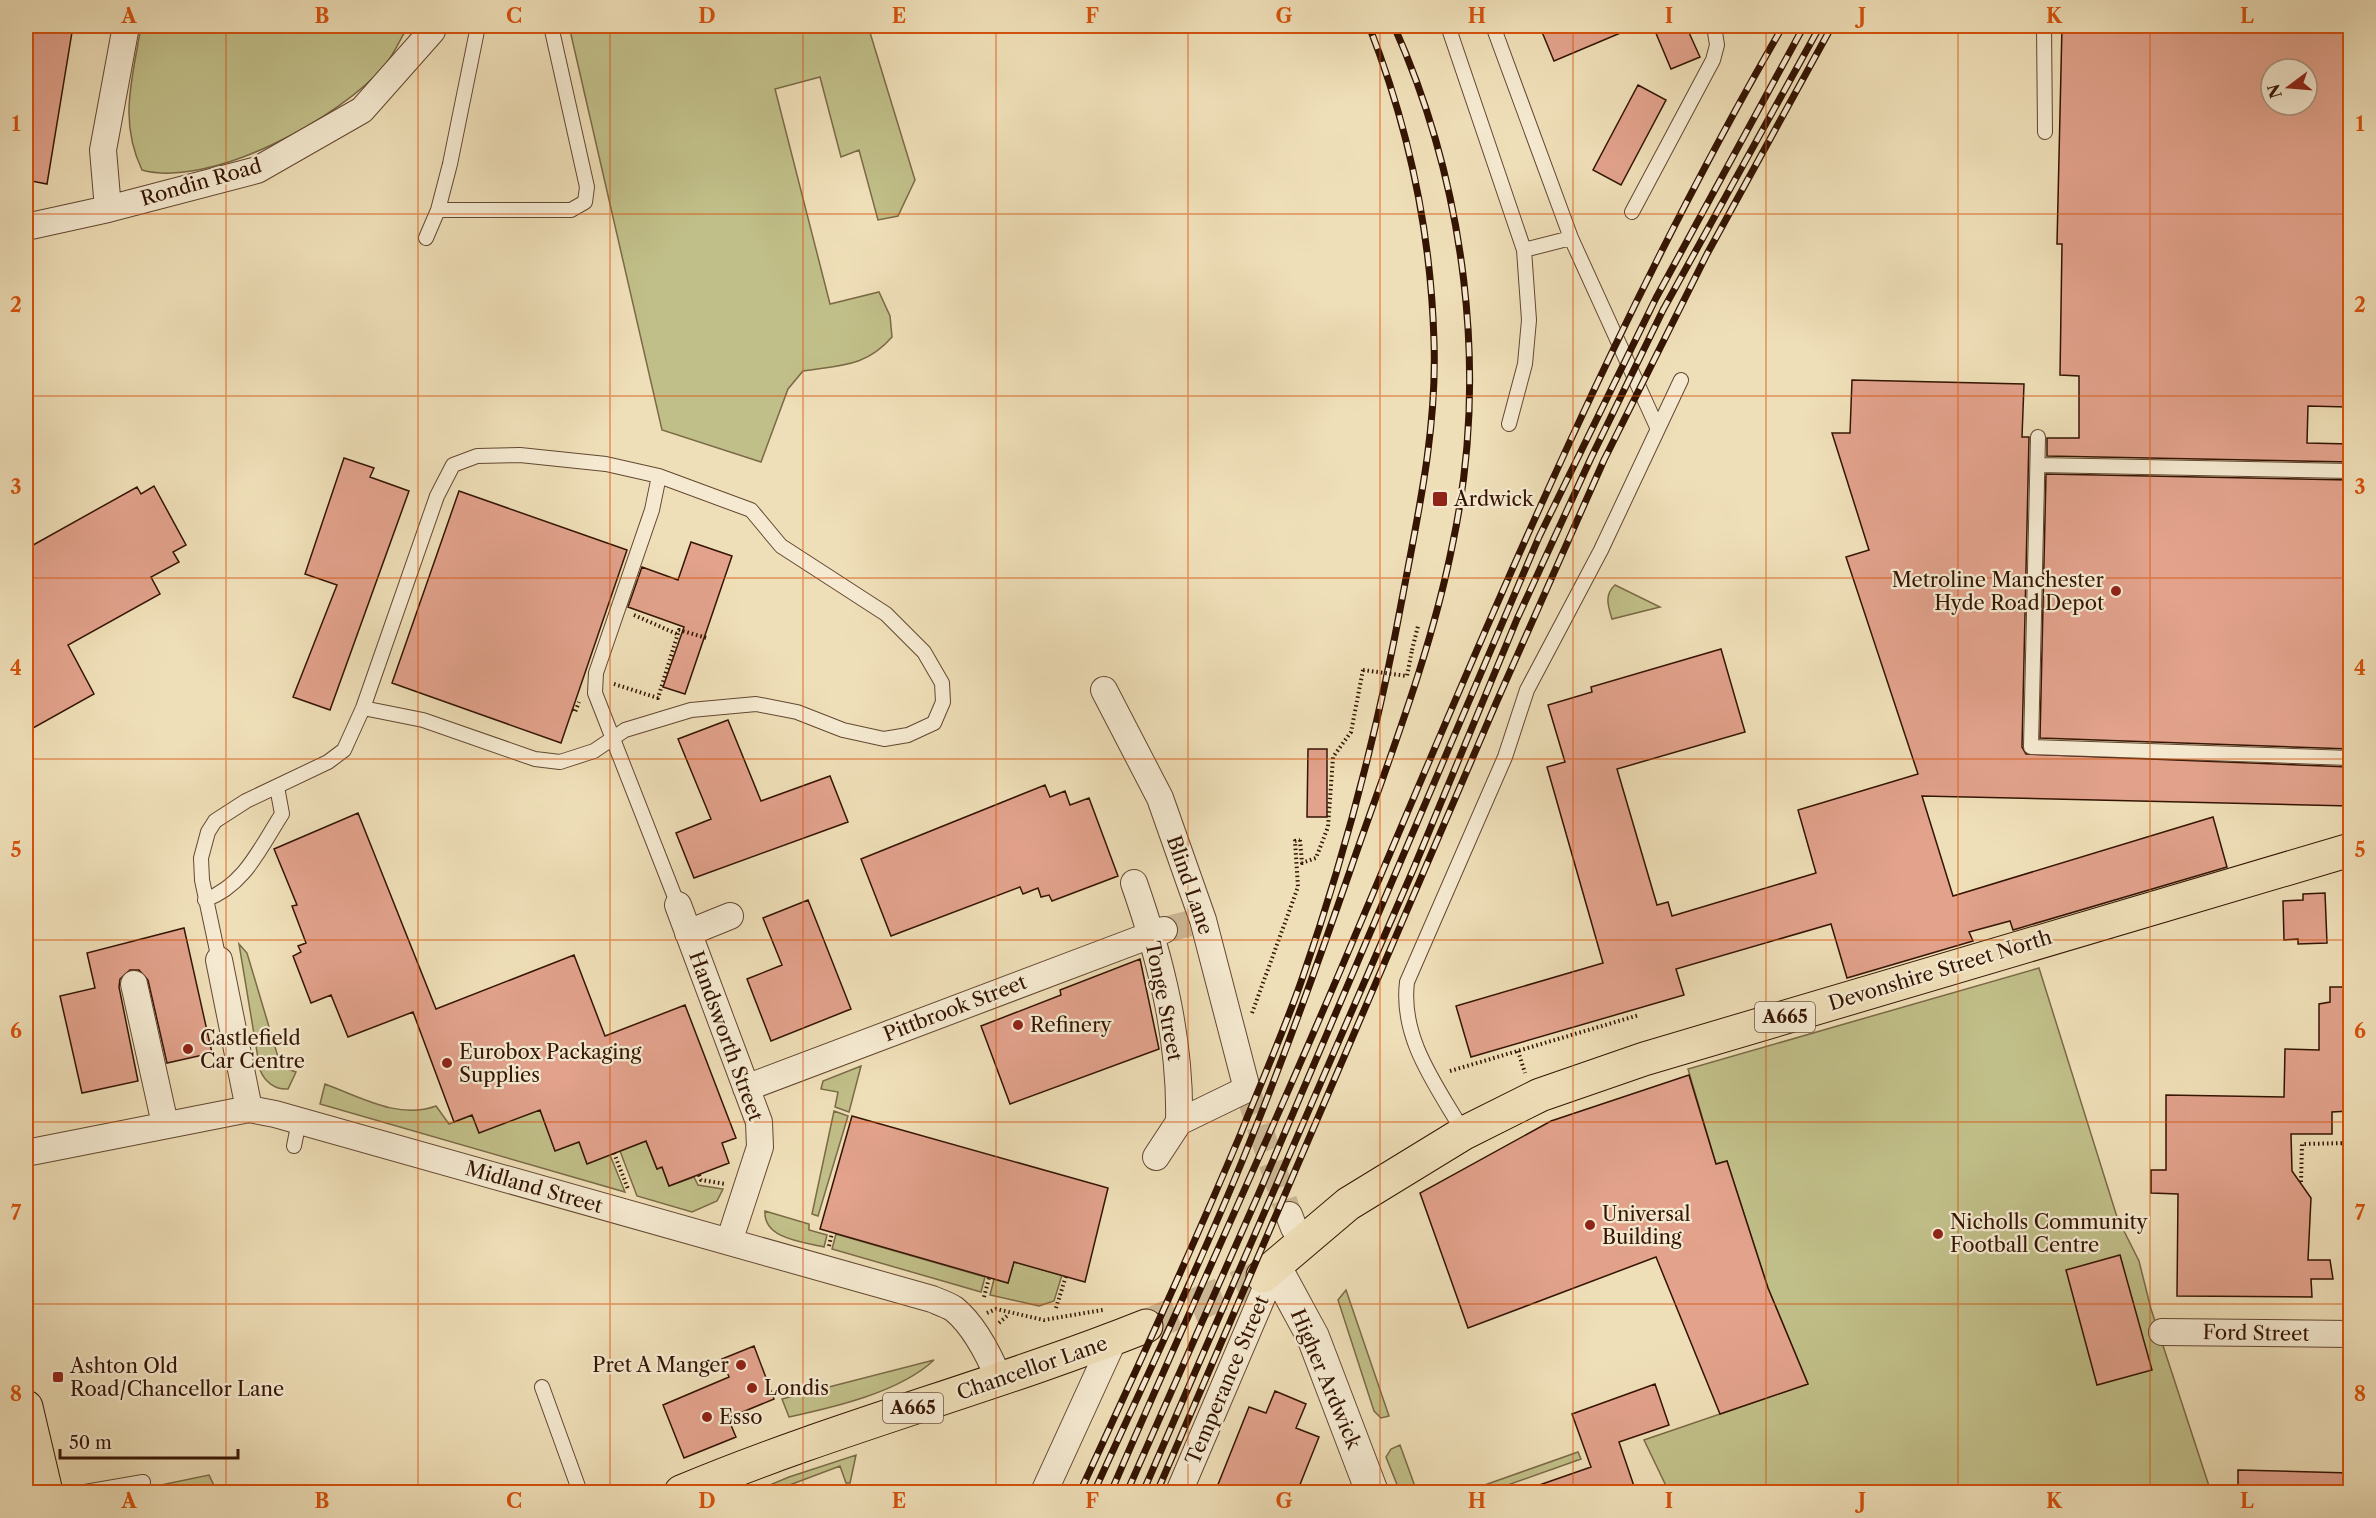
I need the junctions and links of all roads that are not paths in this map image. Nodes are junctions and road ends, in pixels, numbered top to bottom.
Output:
1 (126, 26) edge
2 (433, 26) edge
3 (478, 26) edge
4 (550, 26) edge
5 (1448, 26) edge
6 (1493, 26) edge
7 (1714, 26) edge
8 (2044, 26) edge
9 (2045, 132) dead end
10 (108, 209) junction
11 (438, 210) junction
12 (1632, 212) dead end
13 (26, 227) edge
14 (426, 238) dead end
15 (1571, 238) junction
16 (1524, 250) junction
17 (1681, 380) dead end
18 (1509, 424) dead end
19 (1657, 427) junction
20 (2038, 437) dead end
21 (2038, 465) junction
22 (2350, 471) edge
23 (658, 476) junction
24 (1104, 690) dead end
25 (363, 708) junction
26 (611, 740) junction
27 (2350, 758) edge
28 (277, 786) junction
29 (2350, 850) edge
30 (1134, 883) dead end
31 (205, 900) junction
32 (678, 905) joint
33 (730, 916) dead end
34 (1158, 931) junction
35 (688, 933) junction
36 (219, 960) joint
37 (134, 984) dead end
38 (746, 1088) junction
39 (249, 1109) junction
40 (299, 1121) junction
41 (1179, 1122) junction
42 (165, 1124) junction
43 (1464, 1133) junction
44 (294, 1146) dead end
45 (26, 1153) edge
46 (1156, 1158) dead end
47 (729, 1242) junction
48 (1269, 1272) junction
49 (1112, 1324) junction
50 (1146, 1326) tunnel mouth
51 (2162, 1332) dead end
52 (2350, 1334) edge
53 (1000, 1381) junction
54 (543, 1387) dead end
55 (26, 1407) edge
56 (143, 1482) dead end
57 (46, 1492) edge
58 (86, 1492) edge
59 (580, 1492) edge
60 (681, 1492) edge
61 (1044, 1492) edge
62 (1179, 1492) edge
63 (1372, 1492) edge

1 - 10 street
2 - 10 street, Rondin Road
3 - 11 lane
4 - 11 lane
5 - 16 lane
6 - 15 lane
7 - 12 lane
8 - 9 lane
10 - 13 street, Rondin Road
11 - 14 lane
15 - 16 lane
15 - 19 lane
16 - 18 lane
17 - 19 lane
19 - 43 lane
20 - 21 lane
21 - 22 lane
21 - 27 lane
23 - 25 lane
23 - 26 lane
23 - 26 lane
24 - 41 street, Blind Lane
25 - 26 lane
25 - 28 lane
26 - 32 lane
28 - 31 lane
28 - 31 lane
29 - 43 highway, Devonshire Street North / A665
30 - 34 street, Tonge Street
31 - 36 lane
32 - 35 street, Handsworth Street
33 - 35 street, Handsworth Street
34 - 38 street, Pittbrook Street
34 - 41 street, Tonge Street
35 - 38 street, Handsworth Street
36 - 39 street
37 - 42 street
38 - 47 street, Handsworth Street
39 - 40 street, Midland Street
39 - 42 street, Midland Street
40 - 44 lane
40 - 47 street, Midland Street
41 - 46 street
42 - 45 street, Midland Street
43 - 48 highway, Devonshire Street North / A665
47 - 53 street, Midland Street
48 - 62 street, Temperance Street
48 - 63 street, Higher Ardwick
49 - 50 highway, Chancellor Lane / A665
49 - 53 highway, Chancellor Lane / A665
49 - 61 street
51 - 52 street, Ford Street
53 - 60 highway, Chancellor Lane / A665
54 - 59 lane
55 - 57 highway
56 - 58 lane

